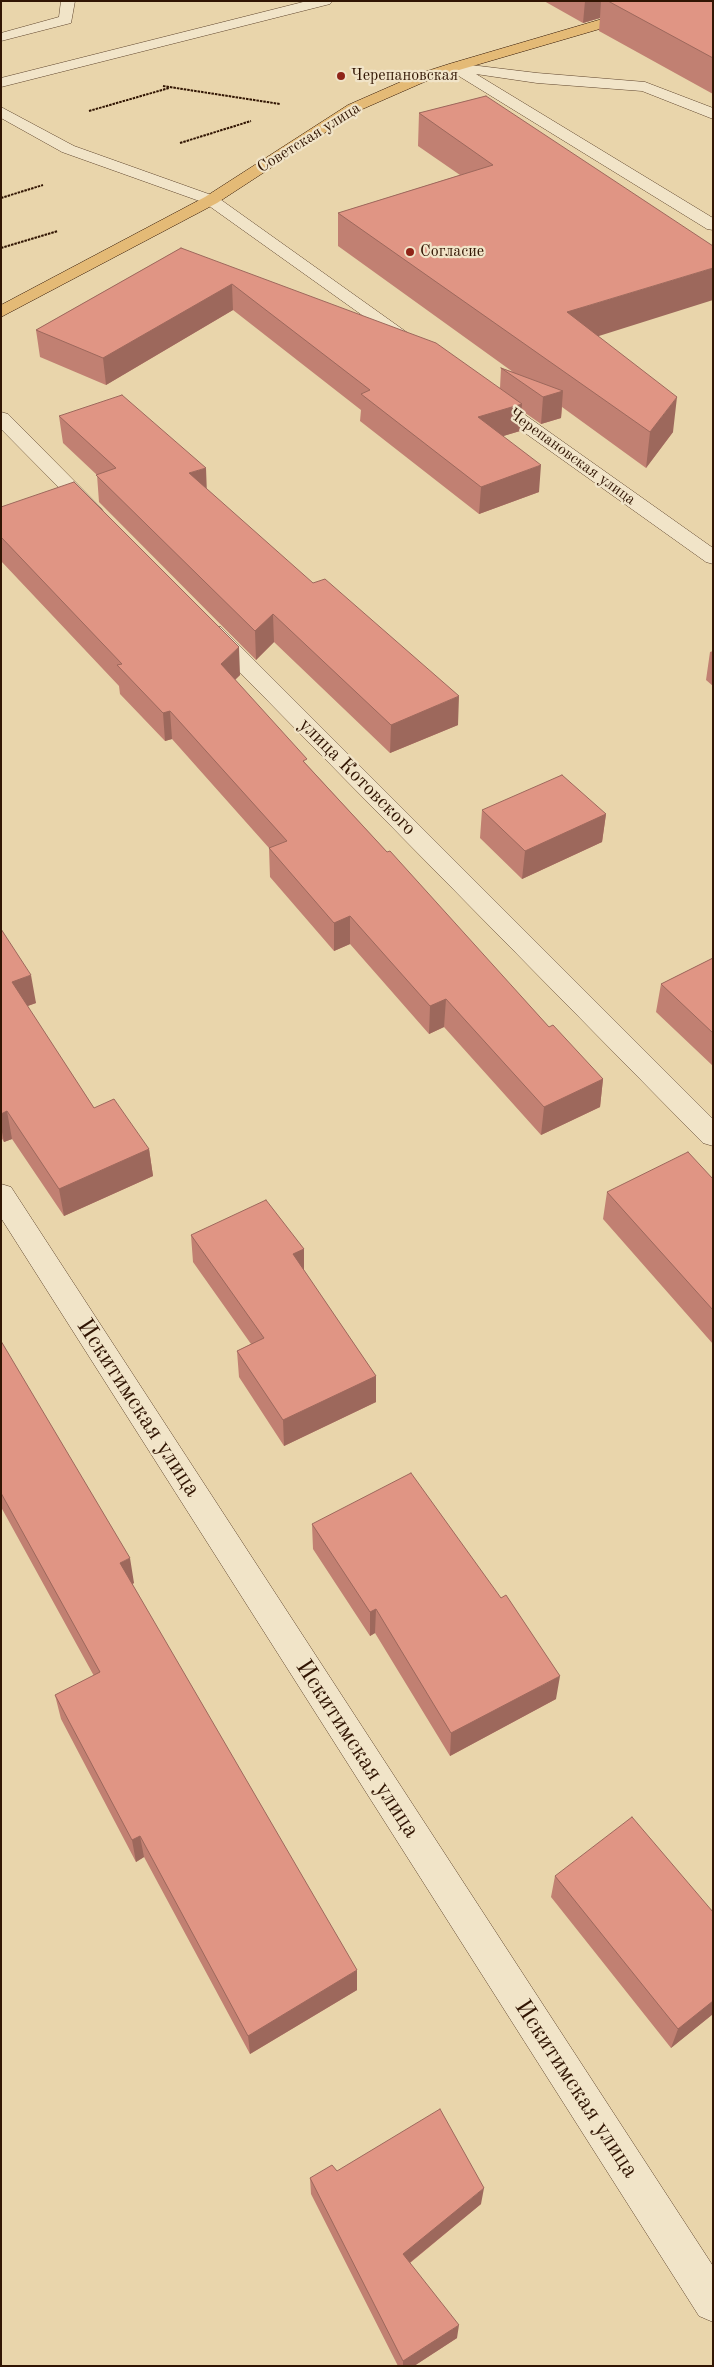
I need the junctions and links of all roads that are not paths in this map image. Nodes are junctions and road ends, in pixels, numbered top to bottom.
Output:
1 (68, 1) edge
2 (325, 1) edge
3 (696, 1) edge
4 (1, 37) edge
5 (454, 67) junction
6 (1, 83) edge
7 (1, 112) edge
8 (713, 114) edge
9 (211, 200) junction
10 (713, 225) edge
11 (1, 312) edge
12 (430, 356) edge
13 (478, 390) edge
14 (1, 418) edge
15 (106, 524) edge
16 (713, 558) edge
17 (197, 615) edge
18 (713, 1136) edge
19 (1, 1195) edge
20 (713, 2302) edge

1 - 4 street
2 - 6 street
3 - 5 main road, Советская улица
5 - 8 street
5 - 9 main road, Советская улица
5 - 10 street
7 - 9 street
9 - 11 main road, Советская улица
9 - 12 street
13 - 16 street, Черепановская улица
14 - 15 street
17 - 18 street, улица Котовского
19 - 20 street, Искитимская улица

